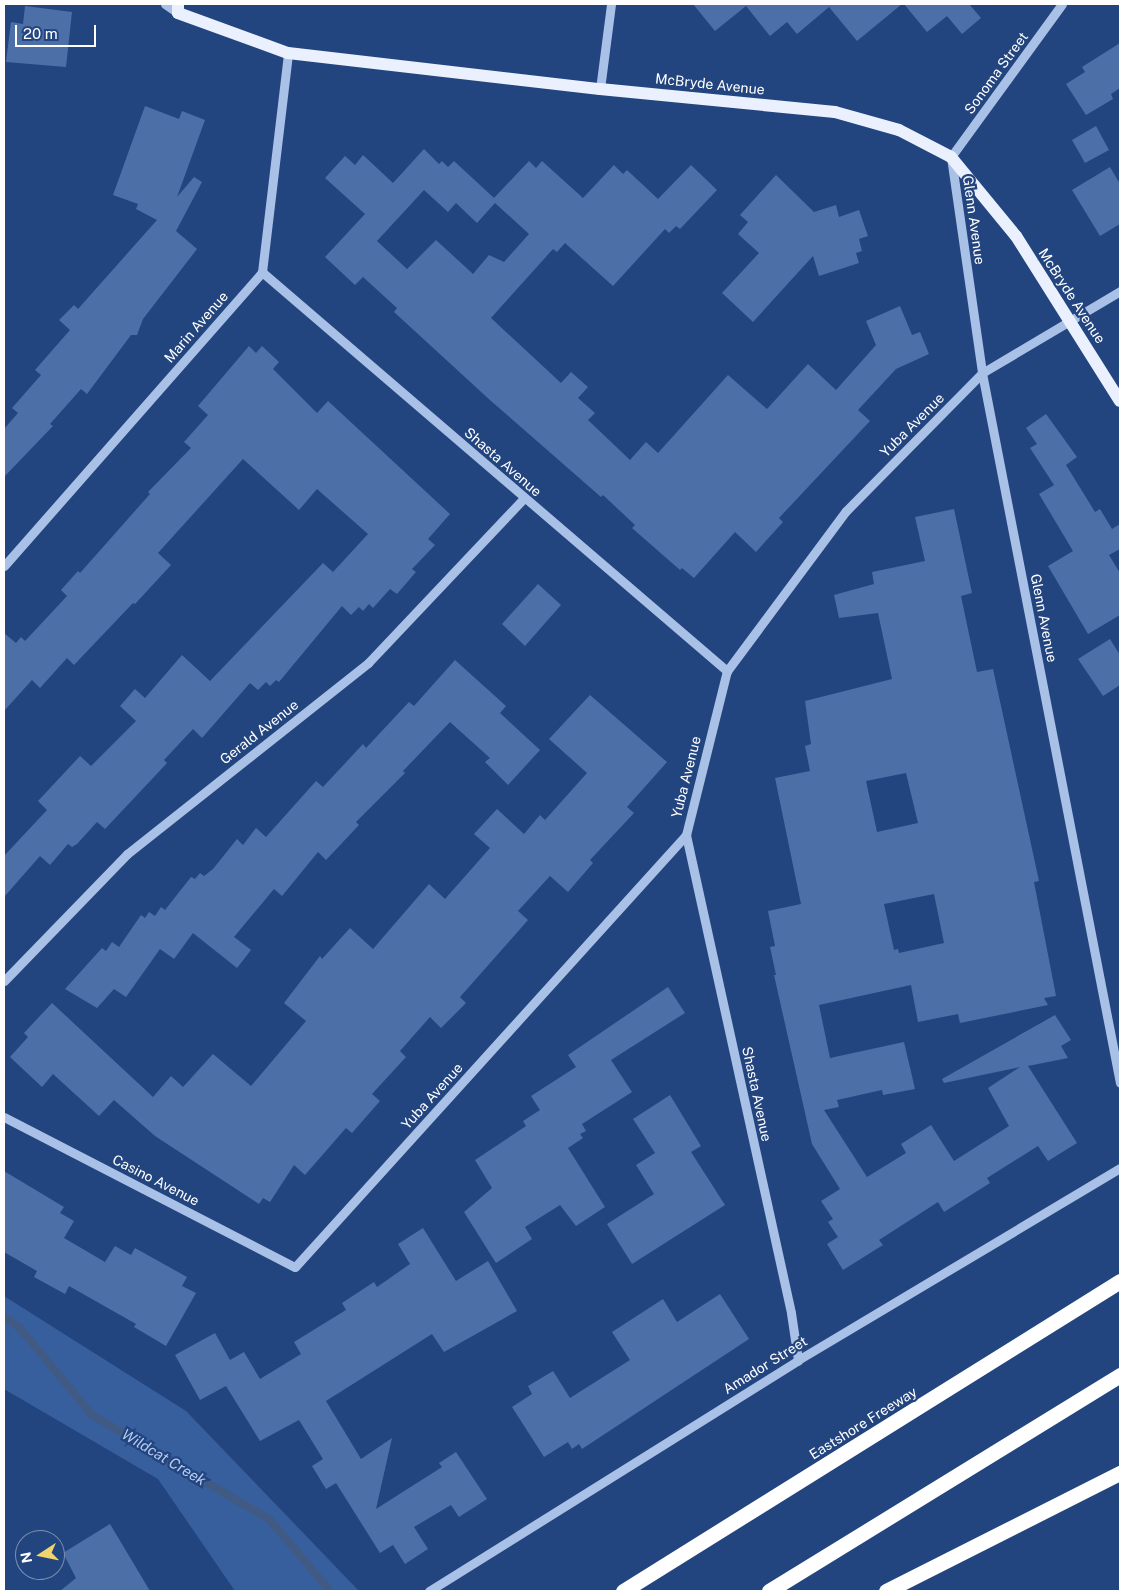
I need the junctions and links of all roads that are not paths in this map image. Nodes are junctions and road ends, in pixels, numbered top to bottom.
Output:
1 (166, 4) edge
2 (611, 4) edge
3 (1062, 4) edge
4 (178, 8) edge
5 (288, 53) junction
6 (600, 89) junction
7 (951, 156) junction
8 (262, 272) junction
9 (1120, 291) edge
10 (1071, 321) junction
11 (982, 374) junction
12 (1120, 401) edge
13 (524, 498) junction
14 (4, 566) edge
15 (727, 671) junction
16 (686, 835) junction
17 (4, 981) edge
18 (1120, 1083) edge
19 (4, 1117) edge
20 (1120, 1168) edge
21 (296, 1267) joint
22 (1120, 1282) edge
23 (798, 1360) junction
24 (1120, 1375) edge
25 (1120, 1473) edge
26 (429, 1591) edge
27 (622, 1591) edge
28 (769, 1591) edge
29 (886, 1591) edge

1 - 4 street
2 - 6 street
3 - 7 street, Sonoma Street
4 - 5 main road, McBryde Avenue
5 - 6 main road, McBryde Avenue
5 - 8 street
6 - 7 main road, McBryde Avenue
7 - 10 main road, McBryde Avenue
7 - 11 street, Glenn Avenue
8 - 13 street, Shasta Avenue
8 - 14 street, Marin Avenue
9 - 10 street, Yuba Avenue
10 - 11 street, Yuba Avenue
10 - 12 main road, McBryde Avenue
11 - 15 street, Yuba Avenue
11 - 18 street, Glenn Avenue
13 - 15 street, Shasta Avenue
13 - 17 street, Gerald Avenue
15 - 16 street, Yuba Avenue
16 - 21 street, Yuba Avenue
16 - 23 street, Shasta Avenue
19 - 21 street, Casino Avenue
20 - 23 street, Amador Street
22 - 27 highway, Eastshore Freeway
23 - 26 street, Amador Street
24 - 28 highway
25 - 29 highway

